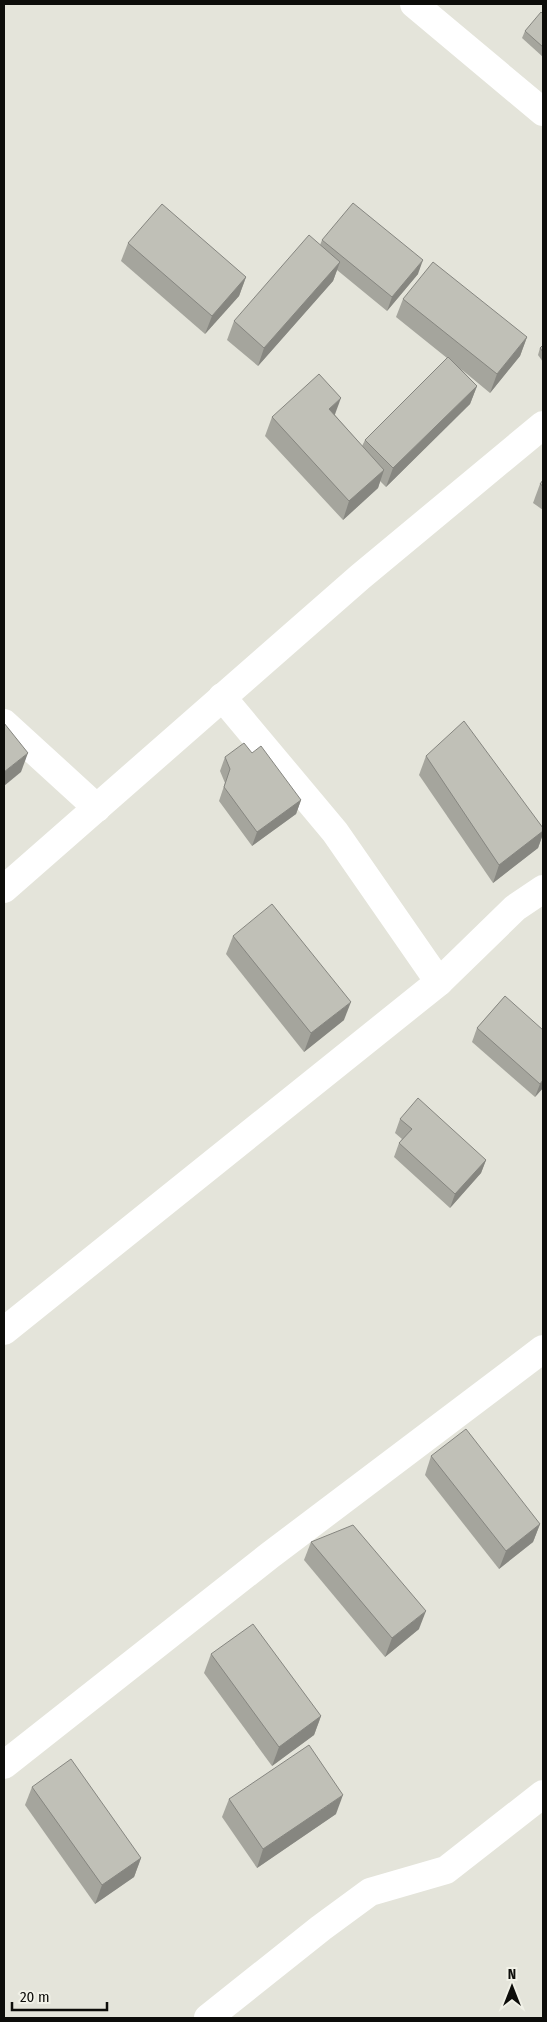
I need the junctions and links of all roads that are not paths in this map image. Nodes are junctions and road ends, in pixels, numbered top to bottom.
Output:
1 (414, 4) edge
2 (543, 112) edge
3 (543, 425) edge
4 (222, 697) junction
5 (4, 723) edge
6 (96, 808) junction
7 (4, 889) edge
8 (543, 889) edge
9 (439, 982) junction
10 (4, 1331) edge
11 (543, 1349) edge
12 (4, 1766) edge
13 (543, 1794) edge
14 (208, 2018) edge

1 - 2 street
3 - 4 street
4 - 6 street
4 - 9 street
5 - 6 street
6 - 7 street
8 - 9 street
9 - 10 street
11 - 12 street
13 - 14 street

